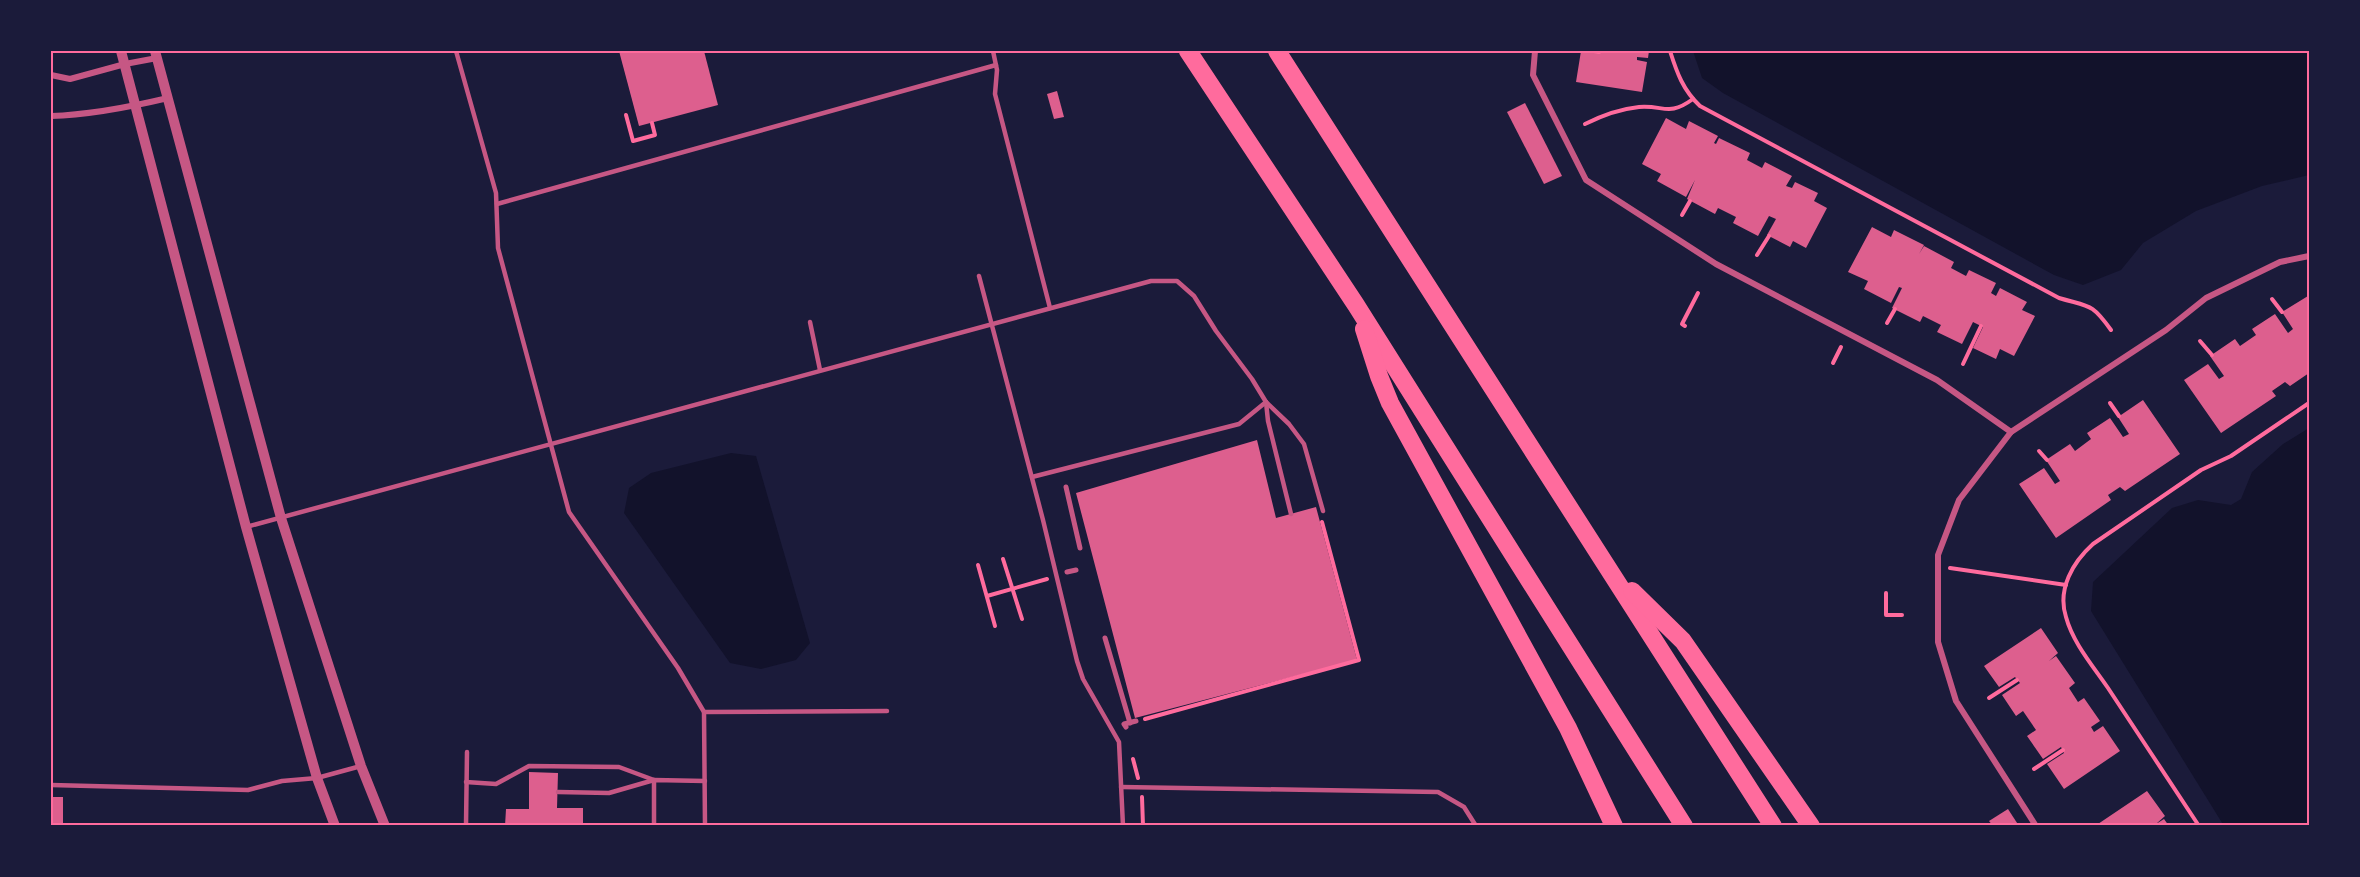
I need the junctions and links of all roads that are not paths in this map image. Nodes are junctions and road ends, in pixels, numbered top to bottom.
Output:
1 (121, 51) edge
2 (456, 51) edge
3 (993, 51) edge
4 (1188, 51) edge
5 (1277, 51) edge
6 (1535, 51) edge
7 (156, 55) edge
8 (125, 64) junction
9 (996, 65) junction
10 (51, 75) edge
11 (168, 98) junction
12 (135, 106) junction
13 (51, 117) edge
14 (497, 204) junction
15 (2309, 256) edge
16 (979, 276) dead end
17 (1356, 305) junction
18 (1050, 308) junction
19 (810, 322) dead end
20 (990, 324) junction
21 (820, 370) junction
22 (1266, 402) junction
23 (2011, 432) junction
24 (551, 445) junction
25 (1032, 477) junction
26 (1066, 487) dead end
27 (1323, 511) road end
28 (1291, 514) dead end
29 (281, 518) junction
30 (246, 527) junction
31 (1080, 548) dead end
32 (1605, 564) junction
33 (1076, 570) dead end
34 (1067, 572) dead end
35 (1105, 638) dead end
36 (887, 711) dead end
37 (704, 712) junction
38 (1130, 724) road end
39 (467, 752) dead end
40 (361, 766) junction
41 (316, 778) junction
42 (654, 780) junction
43 (705, 781) junction
44 (466, 782) junction
45 (51, 785) edge
46 (1121, 787) junction
47 (558, 792) dead end
48 (335, 826) edge
49 (385, 826) edge
50 (466, 826) edge
51 (654, 826) edge
52 (705, 826) edge
53 (1123, 826) edge
54 (1476, 826) edge
55 (1614, 826) edge
56 (1684, 826) edge
57 (1773, 826) edge
58 (1810, 826) edge
59 (2036, 826) edge

1 - 8 street
2 - 14 lane
3 - 9 lane
4 - 17 highway
5 - 32 highway
6 - 23 street
7 - 8 street
7 - 11 street
8 - 10 street
8 - 12 street
9 - 14 lane
9 - 18 lane
11 - 12 street
11 - 29 street
12 - 13 street
12 - 30 street
14 - 24 lane
15 - 23 street
16 - 20 lane
17 - 55 highway
17 - 56 highway
18 - 20 lane
18 - 22 lane
19 - 21 lane
20 - 21 lane
20 - 25 lane
21 - 24 lane
22 - 25 lane
22 - 27 lane
22 - 28 lane
23 - 59 street
24 - 29 lane
24 - 37 lane
25 - 46 lane
26 - 31 street
29 - 30 lane
29 - 40 street
30 - 41 street
32 - 57 highway
32 - 58 highway
33 - 34 street
35 - 38 street
36 - 37 lane
37 - 43 lane
39 - 44 lane
40 - 41 lane
40 - 49 street
41 - 45 lane
41 - 48 street
42 - 43 lane
42 - 44 lane
42 - 47 lane
42 - 51 lane
43 - 52 lane
44 - 50 lane
46 - 53 lane
46 - 54 lane

